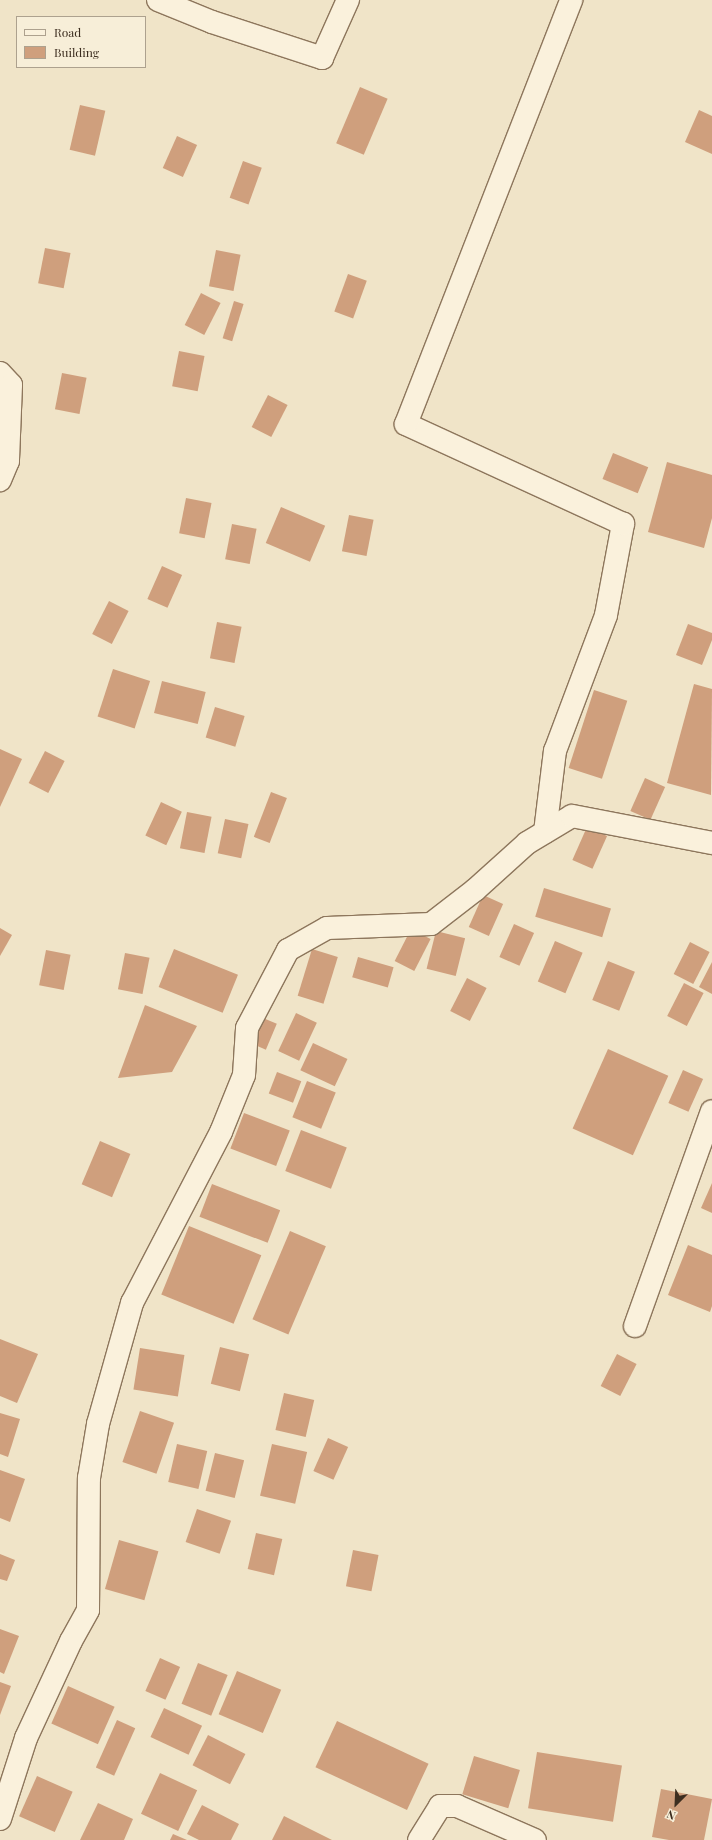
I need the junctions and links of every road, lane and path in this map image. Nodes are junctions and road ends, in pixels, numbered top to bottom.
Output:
1 (158, 0) edge
2 (348, 0) edge
3 (571, 0) edge
4 (0, 373) edge
5 (0, 480) edge
6 (544, 832) junction
7 (712, 844) edge
8 (712, 1111) edge
9 (635, 1326) dead end
10 (0, 1819) edge
11 (419, 1840) edge
12 (535, 1840) edge

1 - 2 street
3 - 6 street
4 - 5 street
6 - 7 street
6 - 10 street
8 - 9 street
11 - 12 street

